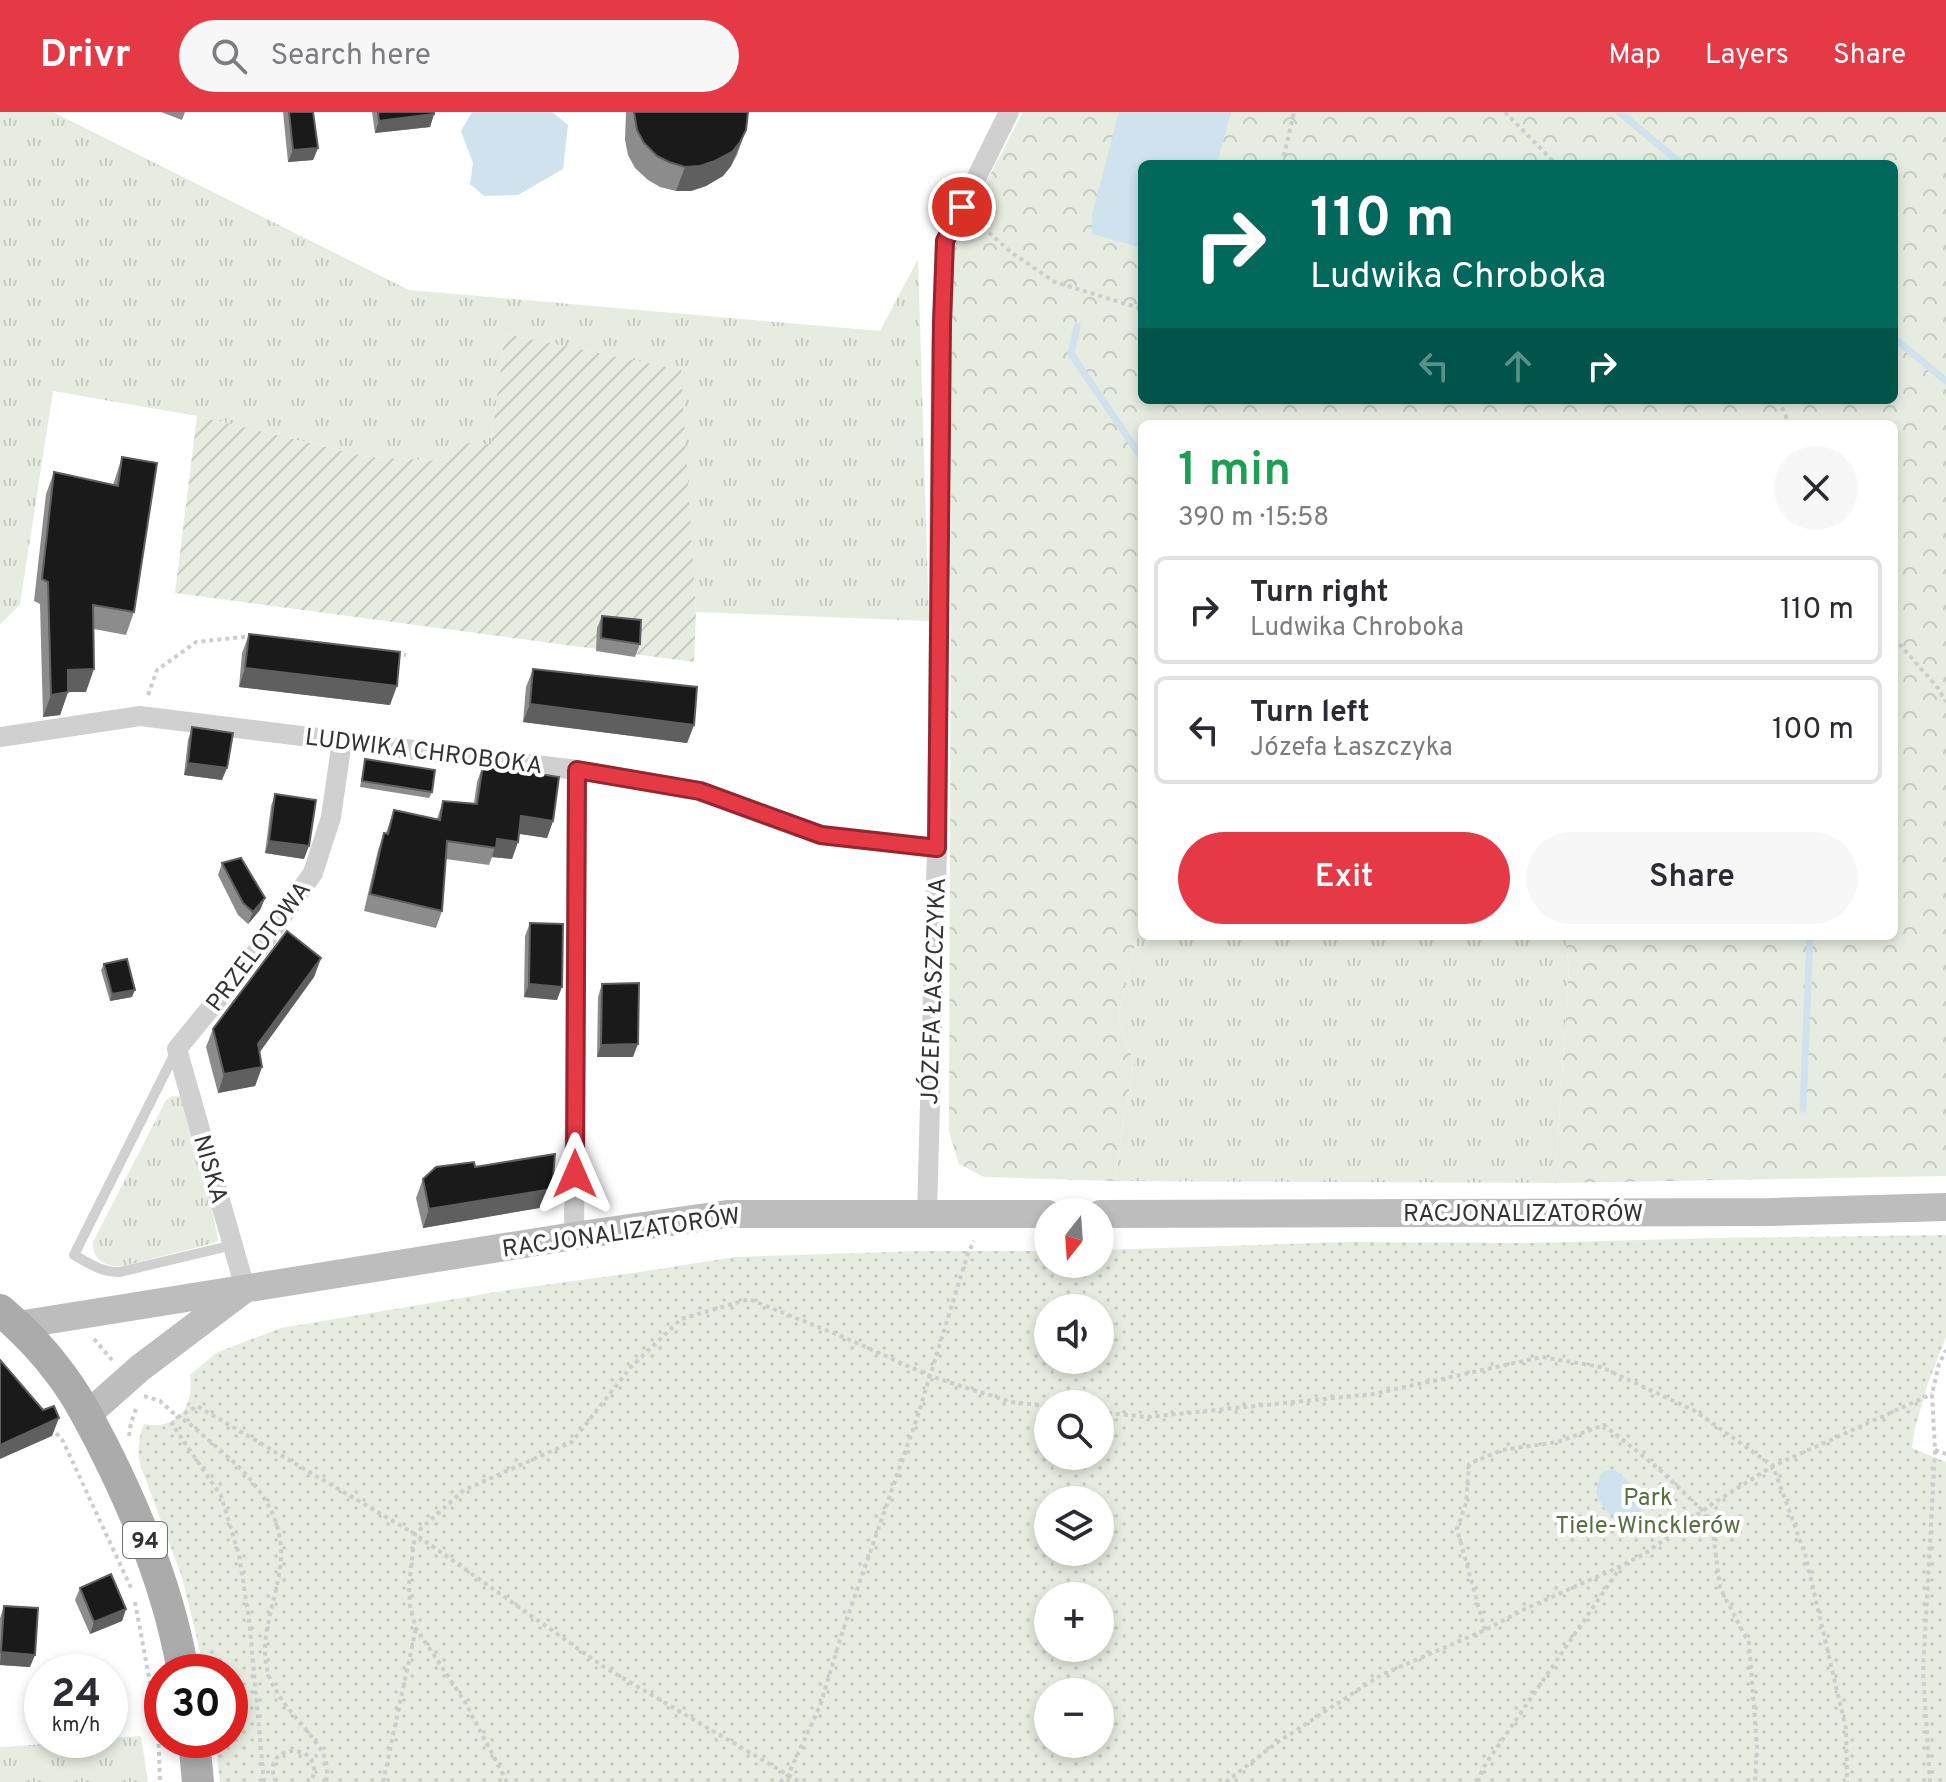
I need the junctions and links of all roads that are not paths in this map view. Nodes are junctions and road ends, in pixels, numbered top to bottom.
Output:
1 (1009, 112) edge
2 (0, 737) edge
3 (342, 741) junction
4 (577, 770) junction
5 (937, 848) junction
6 (177, 1049) junction
7 (1946, 1207) edge
8 (927, 1214) junction
9 (1034, 1214) edge
10 (1114, 1214) edge
11 (574, 1236) junction
12 (233, 1245) junction
13 (245, 1288) junction
14 (9, 1317) edge
15 (87, 1415) junction
16 (179, 1654) edge
17 (196, 1758) edge
18 (198, 1782) edge

1 - 5 street, JÓZEFA ŁASZCZYKA
2 - 3 street, LUDWIKA CHROBOKA
3 - 4 street, LUDWIKA CHROBOKA
3 - 6 street, PRZELOTOWA
4 - 5 street, LUDWIKA CHROBOKA
4 - 11 street
5 - 8 street, JÓZEFA ŁASZCZYKA
6 - 12 street, NISKA
6 - 12 lane
7 - 10 street, RACJONALIZATORÓW
8 - 9 street, RACJONALIZATORÓW
8 - 11 street, RACJONALIZATORÓW
11 - 13 street, RACJONALIZATORÓW
12 - 13 street, NISKA
13 - 14 street, RACJONALIZATORÓW
13 - 15 street, RACJONALIZATORÓW
14 - 15 main road, 94
15 - 16 main road, 94
17 - 18 main road

